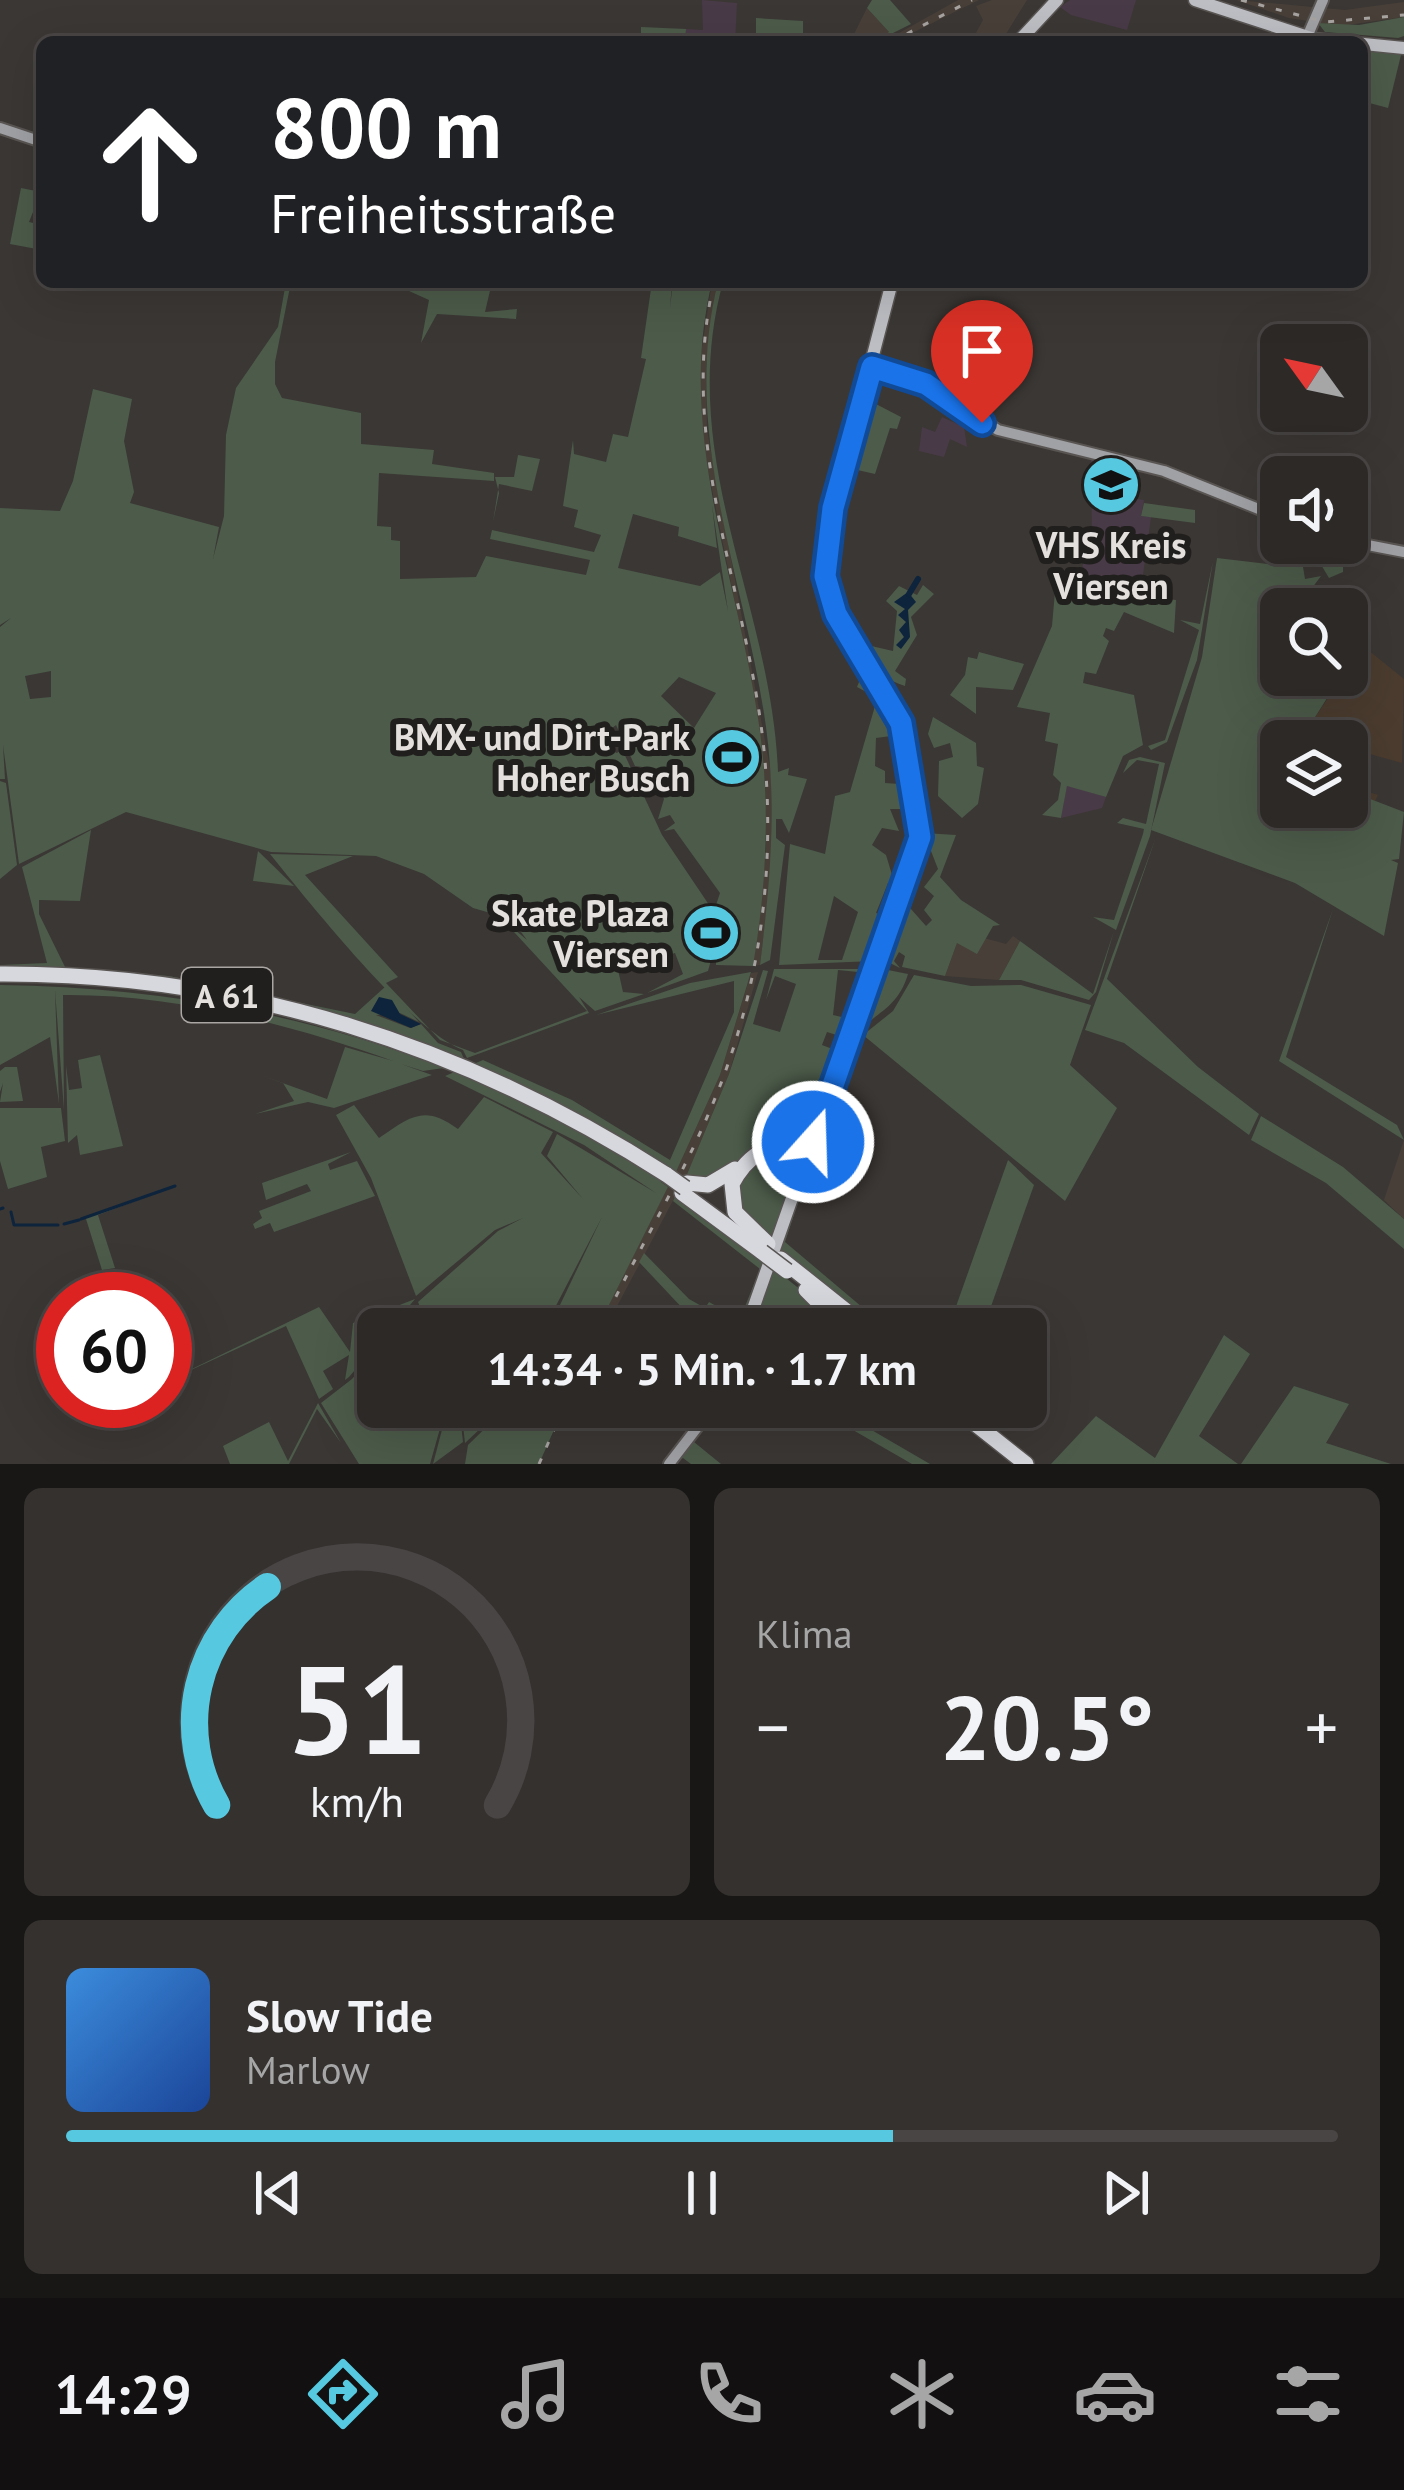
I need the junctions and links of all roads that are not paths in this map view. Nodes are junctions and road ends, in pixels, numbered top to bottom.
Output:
1 (1045, 0) edge
2 (1058, 0) edge
3 (1195, 0) edge
4 (1214, 0) edge
5 (1323, 0) edge
6 (1304, 34) junction
7 (1018, 36) edge
8 (1019, 36) edge
9 (1322, 36) edge
10 (1368, 41) edge
11 (1404, 45) edge
12 (0, 128) edge
13 (36, 140) edge
14 (893, 288) edge
15 (872, 367) junction
16 (1260, 510) edge
17 (1368, 545) edge
18 (1404, 552) edge
19 (0, 978) edge
20 (823, 1115) junction
21 (784, 1135) junction
22 (812, 1144) junction
23 (685, 1188) junction
24 (767, 1249) junction
25 (789, 1269) junction
26 (755, 1308) edge
27 (824, 1308) edge
28 (834, 1308) edge
29 (841, 1308) edge
30 (696, 1428) edge
31 (981, 1428) edge
32 (990, 1428) edge
33 (669, 1464) edge
34 (1026, 1464) edge
35 (1035, 1464) edge

1 - 7 main road
2 - 8 main road
3 - 6 main road
4 - 6 main road
5 - 6 main road
6 - 9 main road
10 - 11 main road
12 - 13 main road
14 - 15 main road
15 - 16 main road
15 - 20 main road
17 - 18 main road
19 - 23 highway, A 61, bridge
20 - 21 highway
20 - 22 main road
21 - 22 highway
21 - 23 highway
22 - 24 highway
22 - 26 main road
23 - 24 highway, A 61
24 - 25 highway, A 61, bridge
25 - 27 highway
25 - 28 highway, A 61
25 - 29 highway, A 61
30 - 33 main road
31 - 34 highway
32 - 35 highway

